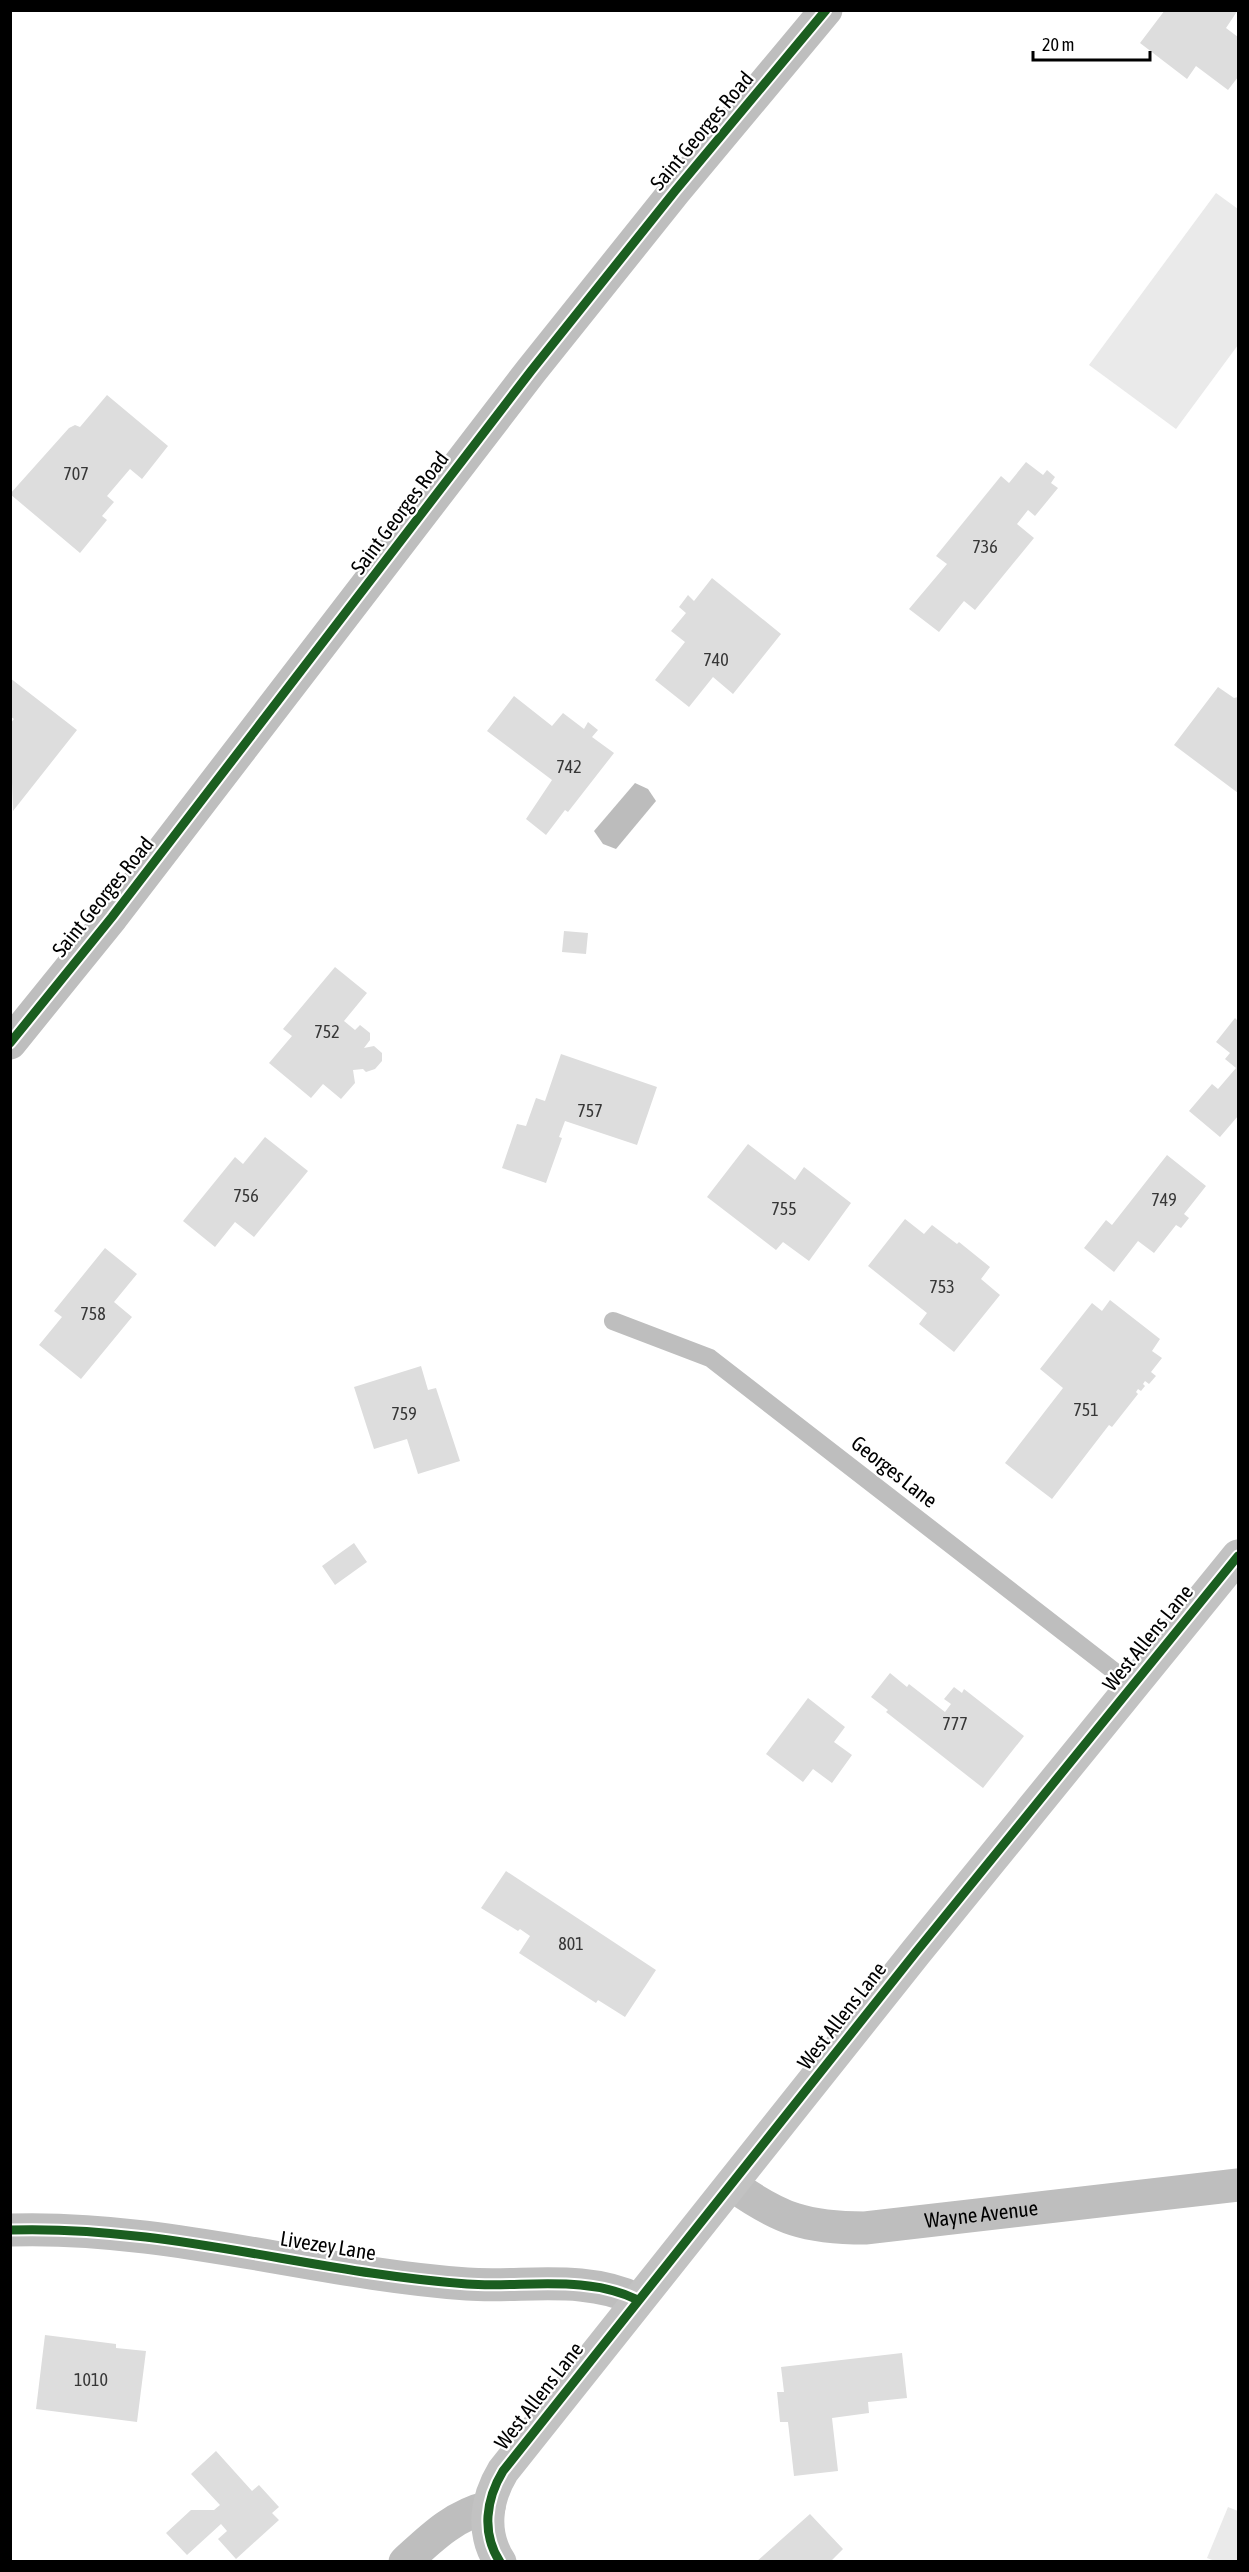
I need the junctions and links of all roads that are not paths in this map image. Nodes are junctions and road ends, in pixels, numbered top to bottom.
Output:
1 (826, 10) edge
2 (10, 1043) edge
3 (613, 1321) dead end
4 (1239, 1557) edge
5 (1132, 1685) junction
6 (732, 2185) junction
7 (1239, 2185) edge
8 (10, 2230) edge
9 (638, 2300) junction
10 (489, 2507) junction
11 (405, 2562) edge
12 (500, 2562) edge

1 - 2 street, Saint Georges Road
3 - 5 lane, Georges Lane
4 - 5 street, West Allens Lane
5 - 6 street, West Allens Lane
6 - 7 street, Wayne Avenue
6 - 9 street, West Allens Lane
8 - 9 street, Livezey Lane
9 - 10 street, West Allens Lane
10 - 11 street
10 - 12 street, West Allens Lane

